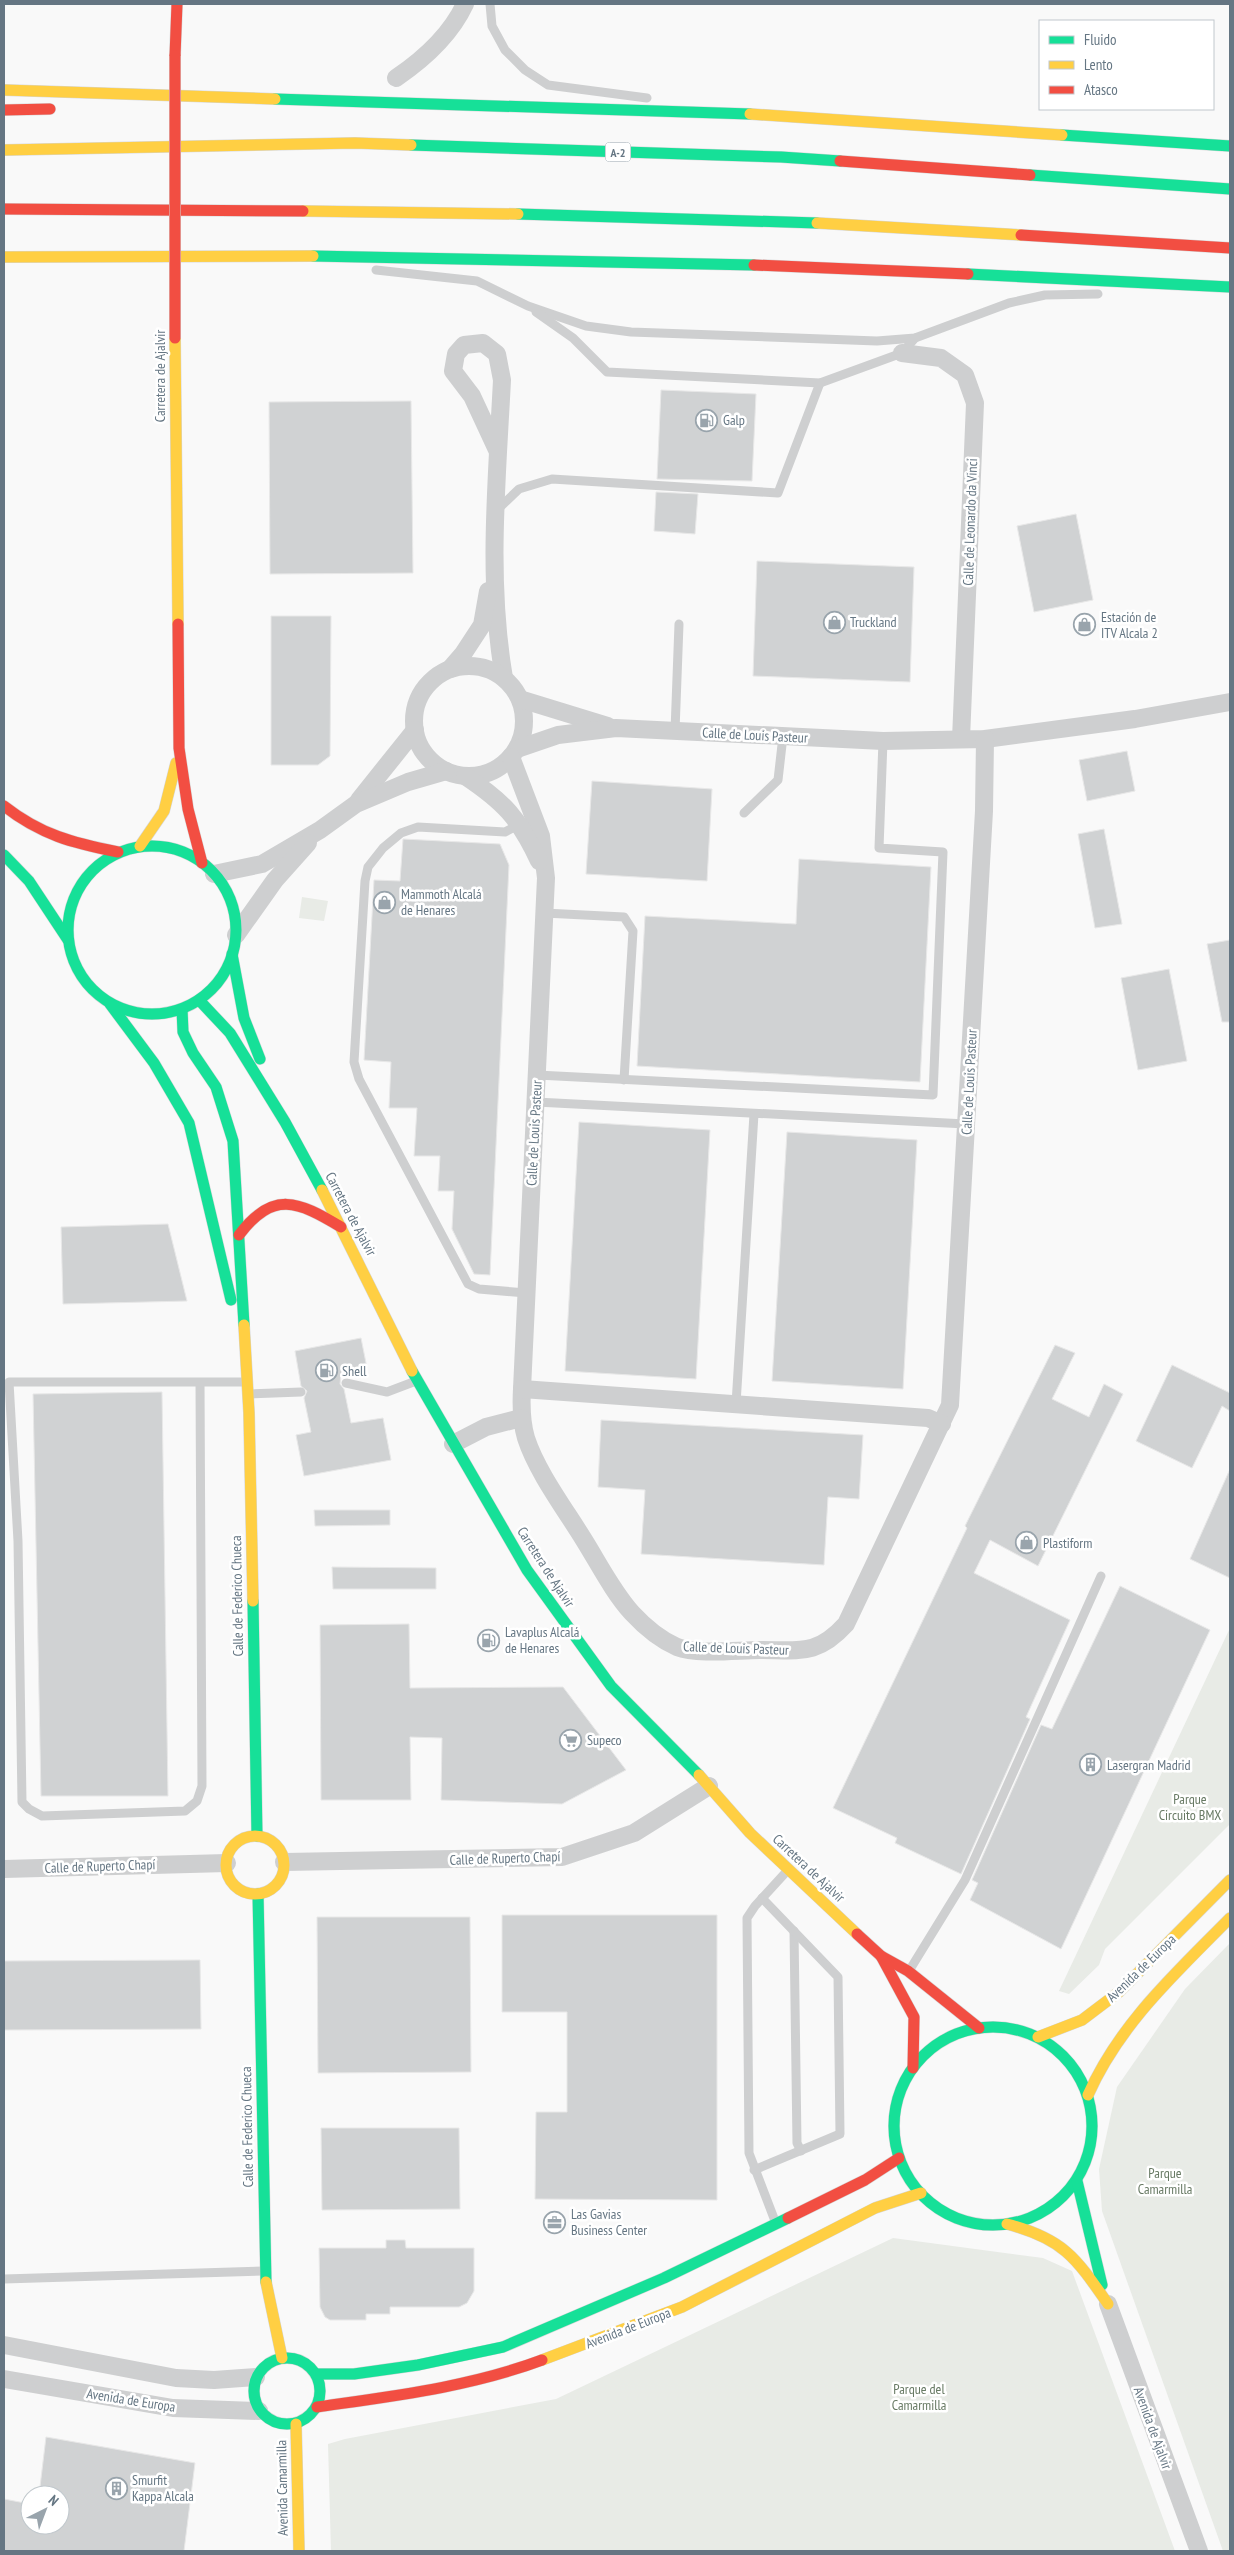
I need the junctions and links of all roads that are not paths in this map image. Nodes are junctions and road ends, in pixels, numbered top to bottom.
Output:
1 (177, 4) edge
2 (466, 4) edge
3 (490, 4) edge
4 (396, 78) dead end
5 (4, 90) edge
6 (656, 100) dead end
7 (666, 101) dead end
8 (359, 102) junction
9 (152, 107) dead end
10 (63, 109) dead end
11 (4, 110) edge
12 (774, 115) junction
13 (1211, 133) dead end
14 (1153, 139) junction
15 (1230, 146) edge
16 (4, 150) edge
17 (1230, 189) edge
18 (4, 209) edge
19 (1230, 248) edge
20 (242, 256) junction
21 (4, 257) edge
22 (340, 266) dead end
23 (369, 270) dead end
24 (1230, 288) edge
25 (1143, 292) dead end
26 (1104, 293) dead end
27 (528, 306) junction
28 (916, 338) junction
29 (902, 354) junction
30 (820, 382) junction
31 (498, 452) junction
32 (496, 511) junction
33 (493, 564) junction
34 (679, 624) dead end
35 (450, 669) junction
36 (504, 678) junction
37 (520, 699) junction
38 (1230, 702) edge
39 (616, 728) junction
40 (415, 730) junction
41 (675, 731) junction
42 (783, 736) junction
43 (961, 739) junction
44 (985, 739) junction
45 (883, 741) junction
46 (179, 748) junction
47 (514, 753) junction
48 (446, 771) junction
49 (465, 776) junction
50 (356, 804) junction
51 (4, 806) edge
52 (744, 813) dead end
53 (520, 824) junction
54 (320, 830) junction
55 (140, 846) junction
56 (118, 852) junction
57 (4, 855) edge
58 (208, 868) junction
59 (546, 878) junction
60 (544, 913) junction
61 (236, 935) junction
62 (68, 940) junction
63 (232, 954) junction
64 (199, 1000) junction
65 (110, 1004) junction
66 (182, 1009) junction
67 (537, 1075) junction
68 (624, 1080) junction
69 (536, 1102) junction
70 (754, 1114) junction
71 (285, 1122) junction
72 (966, 1124) junction
73 (343, 1228) junction
74 (239, 1234) junction
75 (526, 1293) junction
76 (245, 1356) junction
77 (417, 1381) junction
78 (200, 1382) junction
79 (248, 1382) junction
80 (346, 1383) dead end
81 (522, 1389) junction
82 (301, 1392) dead end
83 (248, 1394) junction
84 (6, 1397) edge
85 (736, 1404) junction
86 (521, 1418) junction
87 (942, 1424) junction
88 (453, 1444) junction
89 (1101, 1576) dead end
90 (709, 1786) junction
91 (257, 1836) junction
92 (284, 1862) junction
93 (227, 1863) junction
94 (4, 1869) edge
95 (789, 1869) junction
96 (1230, 1880) edge
97 (258, 1894) junction
98 (762, 1898) junction
99 (1230, 1918) edge
100 (794, 1931) junction
101 (881, 1956) junction
102 (908, 1971) junction
103 (979, 2028) junction
104 (1038, 2037) junction
105 (912, 2068) junction
106 (1088, 2094) junction
107 (801, 2151) junction
108 (900, 2158) junction
109 (754, 2170) junction
110 (1076, 2181) junction
111 (920, 2193) junction
112 (776, 2223) junction
113 (1007, 2224) junction
114 (266, 2271) junction
115 (4, 2279) edge
116 (1108, 2304) junction
117 (4, 2345) edge
118 (282, 2358) junction
119 (316, 2374) junction
120 (256, 2377) junction
121 (4, 2378) edge
122 (317, 2407) junction
123 (259, 2410) junction
124 (296, 2424) junction
125 (299, 2551) edge
126 (1199, 2551) edge

1 - 46 main road, Carretera de Ajalvir, bridge
2 - 4 street
3 - 6 lane
5 - 8 main road
7 - 12 lane
8 - 9 main road
8 - 12 main road
10 - 11 main road
12 - 14 main road
13 - 14 main road
14 - 15 main road
16 - 17 main road, A-2
18 - 19 main road
20 - 21 main road
20 - 22 lane
20 - 24 main road
23 - 27 lane
24 - 25 lane
26 - 28 lane
27 - 28 lane
27 - 30 lane
28 - 29 lane
29 - 30 lane
29 - 43 street, Calle de Leonardo da Vinci
30 - 32 lane
31 - 31 street
31 - 32 street
32 - 33 street
33 - 35 street
33 - 36 street
34 - 41 lane
35 - 36 street
35 - 40 street
36 - 37 street
37 - 39 street, Calle de Louis Pasteur
37 - 47 street
38 - 44 street, Calle de Louis Pasteur
39 - 41 street, Calle de Louis Pasteur
39 - 47 street, Calle de Louis Pasteur
40 - 48 street
40 - 50 street
41 - 42 street, Calle de Louis Pasteur
42 - 45 street, Calle de Louis Pasteur
42 - 52 lane
43 - 44 street, Calle de Louis Pasteur
43 - 45 street, Calle de Louis Pasteur
44 - 72 street, Calle de Louis Pasteur
45 - 68 lane
46 - 55 main road, Carretera de Ajalvir
46 - 58 main road, Carretera de Ajalvir
47 - 49 street
47 - 59 street, Calle de Louis Pasteur
48 - 49 street
48 - 50 street
49 - 53 street, Calle de Louis Pasteur
50 - 54 street
51 - 56 main road
53 - 59 street, Calle de Louis Pasteur
53 - 75 lane
54 - 58 street
54 - 61 street
55 - 56 main road
55 - 58 main road
56 - 62 main road
57 - 62 main road
58 - 61 main road
59 - 60 street, Calle de Louis Pasteur
60 - 67 street, Calle de Louis Pasteur
60 - 68 lane
61 - 63 main road
62 - 65 main road
63 - 64 main road
63 - 71 main road, Carretera de Ajalvir
64 - 66 main road
64 - 71 main road, Carretera de Ajalvir
65 - 66 main road
65 - 76 main road
66 - 74 main road
67 - 68 lane
67 - 69 street, Calle de Louis Pasteur
69 - 70 lane
69 - 75 street, Calle de Louis Pasteur
70 - 72 lane
70 - 85 lane
71 - 73 main road, Carretera de Ajalvir
72 - 87 street, Calle de Louis Pasteur
73 - 74 main road
73 - 77 main road, Carretera de Ajalvir
74 - 76 main road
75 - 81 street, Calle de Louis Pasteur
76 - 79 main road, Calle de Federico Chueca
77 - 80 lane
77 - 88 main road, Carretera de Ajalvir
78 - 79 lane
78 - 84 lane
78 - 84 lane
79 - 83 main road, Calle de Federico Chueca
81 - 85 street
81 - 86 street, Calle de Louis Pasteur
82 - 83 lane
83 - 91 main road, Calle de Federico Chueca
85 - 87 street
86 - 87 street, Calle de Louis Pasteur
86 - 88 street
88 - 90 main road, Carretera de Ajalvir
89 - 102 lane
90 - 92 street, Calle de Ruperto Chapí
90 - 95 main road, Carretera de Ajalvir
91 - 92 main road
91 - 93 main road
92 - 97 main road
93 - 94 street, Calle de Ruperto Chapí
93 - 97 main road
95 - 98 lane
95 - 101 main road, Carretera de Ajalvir
96 - 104 main road, Avenida de Europa
97 - 114 main road, Calle de Federico Chueca
98 - 100 lane
98 - 109 lane
99 - 106 main road, Avenida de Europa
100 - 107 lane
100 - 107 lane
101 - 102 main road, Carretera de Ajalvir
101 - 105 main road, Carretera de Ajalvir
102 - 103 main road, Carretera de Ajalvir
103 - 104 main road
103 - 105 main road
104 - 106 main road
105 - 108 main road
106 - 110 main road
107 - 109 lane
108 - 111 main road
108 - 112 main road
109 - 112 lane
110 - 113 main road
110 - 116 main road, Avenida de Ajalvir
111 - 113 main road
111 - 122 main road, Avenida de Europa
112 - 119 main road
113 - 116 main road, Avenida de Ajalvir
114 - 115 lane
114 - 118 main road, Calle de Federico Chueca
116 - 126 street, Avenida de Ajalvir
117 - 120 street
118 - 119 main road
118 - 120 main road
119 - 122 main road
120 - 123 main road
121 - 123 street, Avenida de Europa
122 - 124 main road
123 - 124 main road
124 - 125 main road, Avenida Camarmilla

